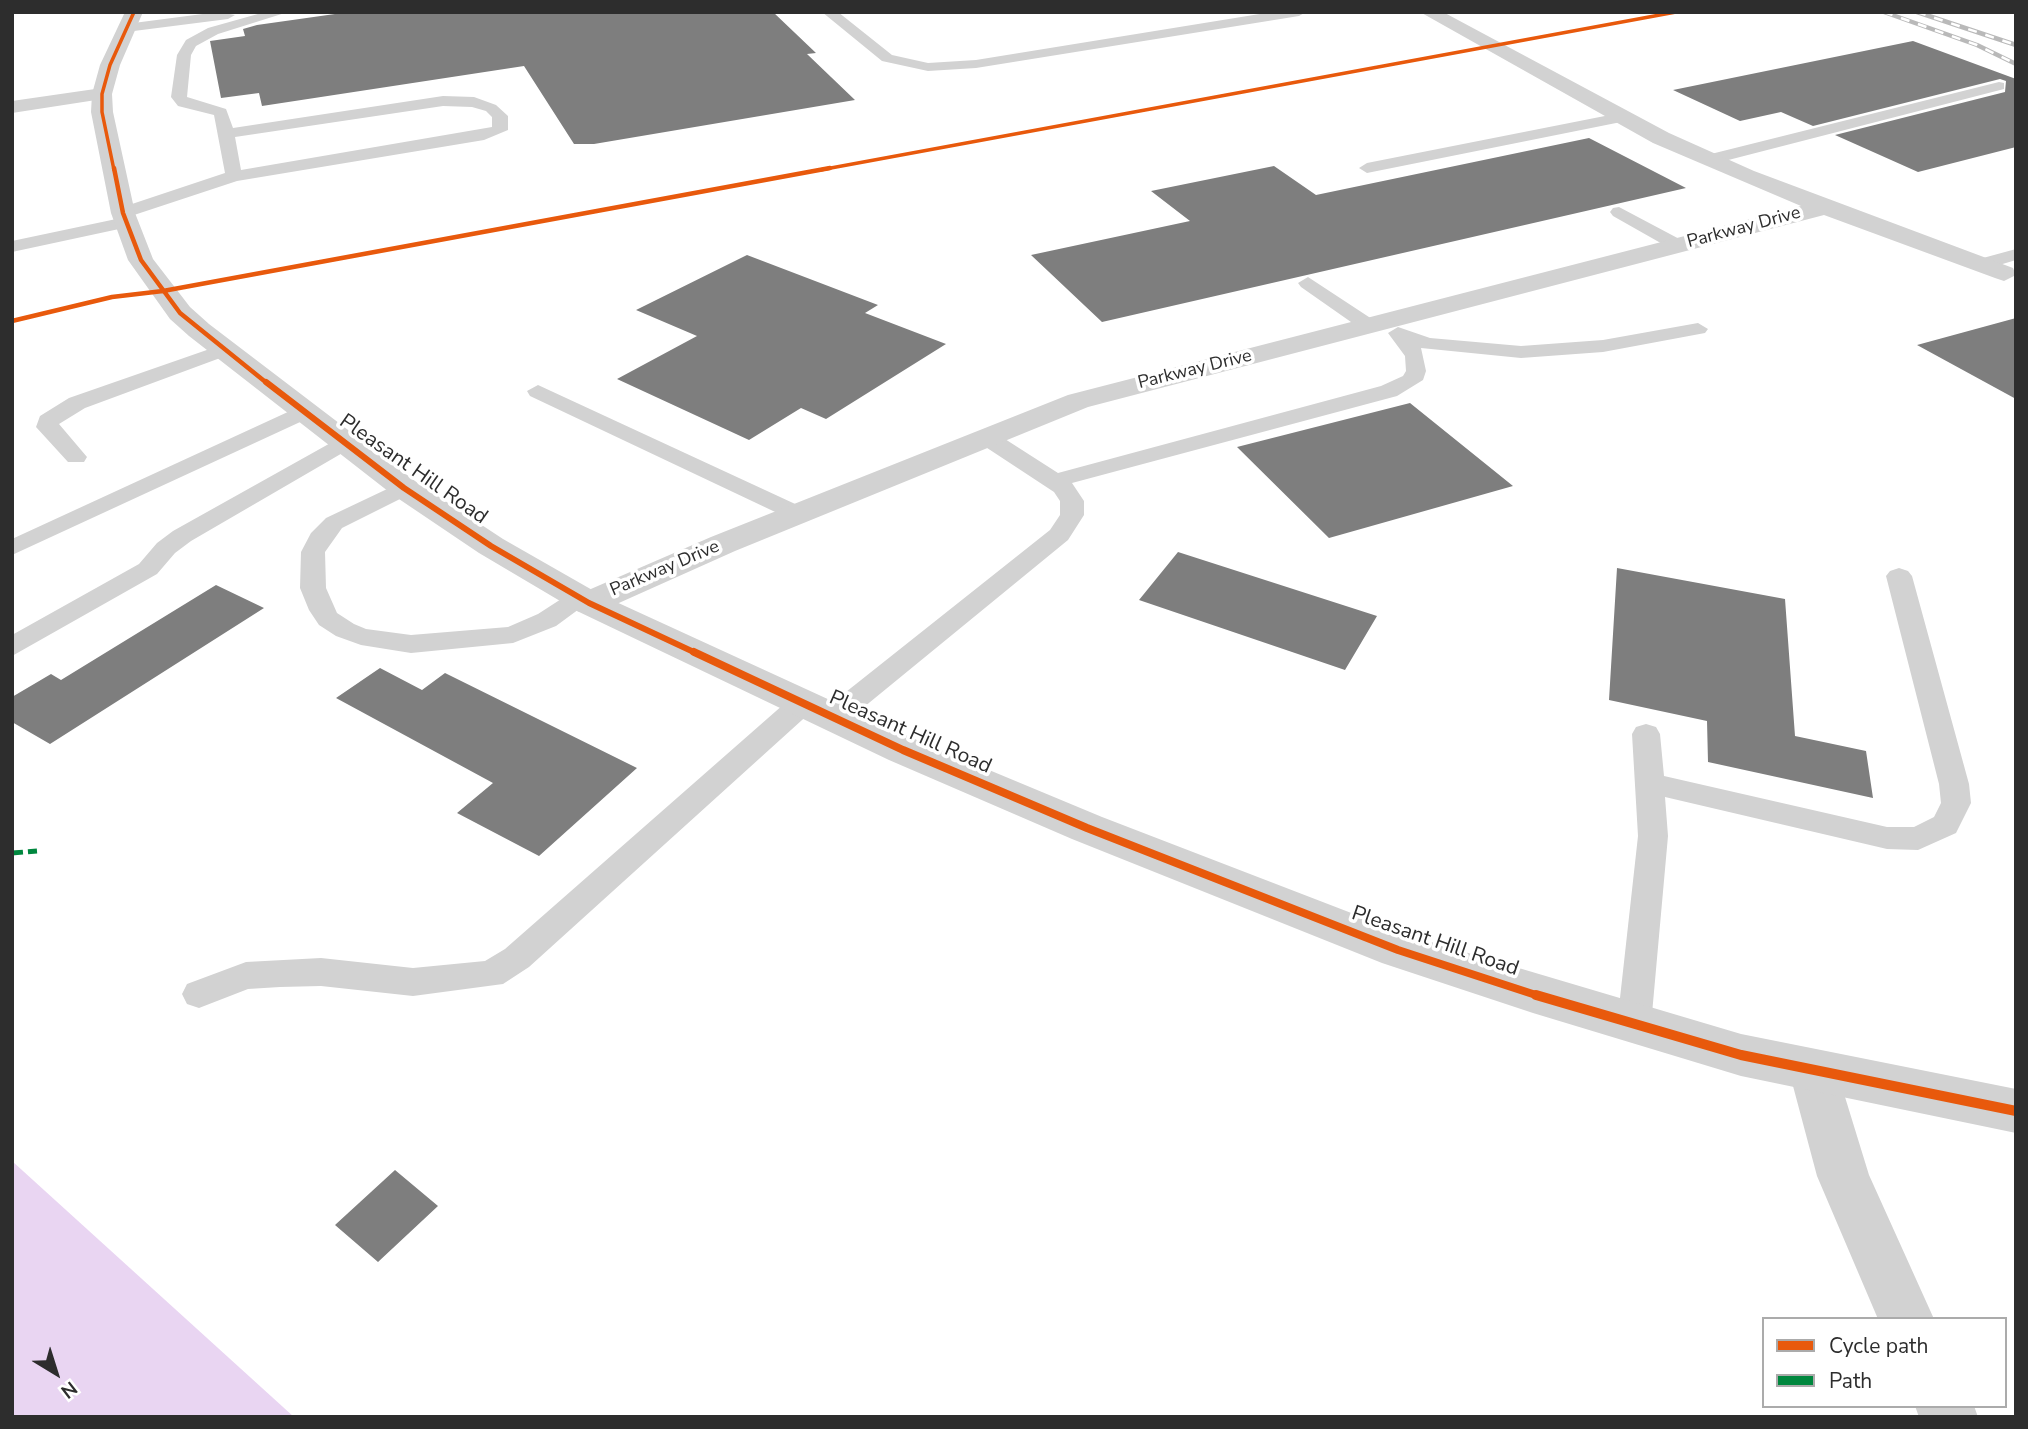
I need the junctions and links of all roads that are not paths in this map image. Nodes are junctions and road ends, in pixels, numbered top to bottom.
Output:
1 (251, 12) edge
2 (281, 12) edge
3 (1299, 12) edge
4 (1429, 12) edge
5 (835, 13) edge
6 (130, 20) edge
7 (1999, 86) dead end
8 (102, 94) junction
9 (12, 107) edge
10 (1620, 118) junction
11 (224, 127) junction
12 (1709, 160) junction
13 (1367, 169) dead end
14 (234, 176) junction
15 (1825, 207) junction
16 (1619, 212) dead end
17 (125, 217) junction
18 (1679, 246) junction
19 (12, 247) edge
20 (2012, 268) edge
21 (1308, 284) dead end
22 (1375, 323) junction
23 (1698, 328) dead end
24 (1406, 338) junction
25 (224, 350) junction
26 (538, 391) dead end
27 (303, 412) junction
28 (986, 437) junction
29 (343, 443) junction
30 (76, 457) dead end
31 (1055, 481) junction
32 (404, 488) junction
33 (797, 514) junction
34 (12, 548) edge
35 (1899, 576) dead end
36 (585, 600) junction
37 (12, 647) edge
38 (817, 711) junction
39 (1646, 734) dead end
40 (1649, 783) junction
41 (200, 994) dead end
42 (1634, 1025) junction
43 (1813, 1071) junction
44 (2016, 1111) edge
45 (1905, 1317) edge

1 - 6 lane
2 - 11 lane
3 - 5 lane
4 - 10 street, Parkway Drive
6 - 8 street, Pleasant Hill Road
7 - 12 lane
8 - 9 street
8 - 17 street, Pleasant Hill Road
10 - 12 street, Parkway Drive
10 - 13 lane
11 - 14 lane
11 - 14 lane
12 - 15 street, Parkway Drive
14 - 17 lane
15 - 18 street, Parkway Drive
15 - 20 street, Parkway Drive
16 - 18 lane
17 - 19 lane
17 - 25 street, Pleasant Hill Road
18 - 22 street, Parkway Drive
21 - 22 lane
22 - 24 lane
22 - 28 street, Parkway Drive
23 - 24 lane
24 - 31 lane
25 - 27 street, Pleasant Hill Road
25 - 30 lane
26 - 33 lane
27 - 29 street, Pleasant Hill Road
27 - 34 lane
28 - 31 lane
28 - 33 street, Parkway Drive
29 - 32 street, Pleasant Hill Road
29 - 37 lane
31 - 38 lane
32 - 36 street, Pleasant Hill Road
32 - 36 lane
33 - 36 street, Parkway Drive
35 - 40 lane
36 - 38 street, Pleasant Hill Road
38 - 41 lane
38 - 42 street, Pleasant Hill Road
39 - 40 lane
40 - 42 lane
42 - 43 street, Pleasant Hill Road
43 - 44 street, Pleasant Hill Road
43 - 45 street

